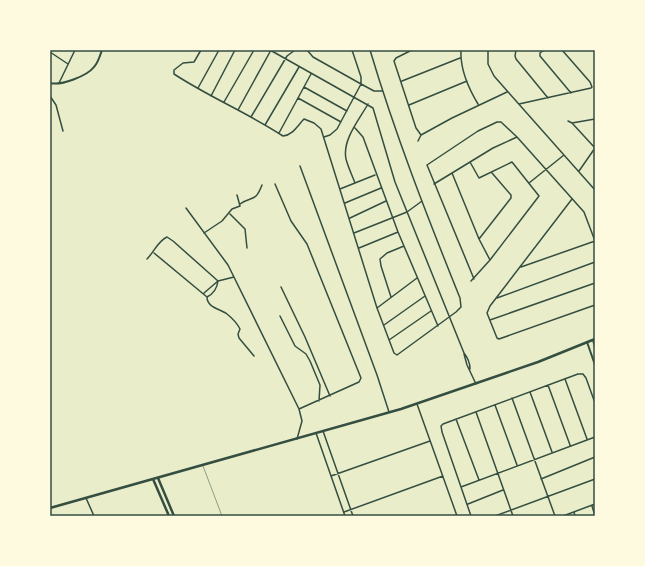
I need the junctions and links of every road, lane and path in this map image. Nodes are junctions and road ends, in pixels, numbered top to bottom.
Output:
1 (75, 50) edge
2 (102, 50) edge
3 (201, 50) edge
4 (219, 50) edge
5 (235, 50) edge
6 (254, 50) edge
7 (271, 50) edge
8 (295, 50) edge
9 (307, 50) edge
10 (352, 50) edge
11 (370, 50) edge
12 (412, 50) edge
13 (461, 50) edge
14 (488, 50) edge
15 (516, 50) edge
16 (544, 50) edge
17 (562, 50) edge
18 (50, 52) edge
19 (460, 58) junction
20 (285, 59) junction
21 (68, 64) junction
22 (299, 67) junction
23 (312, 74) junction
24 (402, 81) junction
25 (467, 81) junction
26 (50, 83) edge
27 (59, 83) junction
28 (361, 84) junction
29 (304, 87) junction
30 (198, 88) junction
31 (382, 91) junction
32 (507, 92) junction
33 (571, 92) junction
34 (50, 96) edge
35 (211, 96) junction
36 (354, 97) junction
37 (298, 98) junction
38 (548, 98) junction
39 (224, 102) junction
40 (368, 104) junction
41 (478, 104) junction
42 (519, 104) junction
43 (409, 105) junction
44 (238, 110) junction
45 (347, 111) junction
46 (251, 117) junction
47 (595, 119) edge
48 (568, 121) dead end
49 (341, 122) junction
50 (572, 123) junction
51 (265, 125) junction
52 (355, 128) junction
53 (63, 131) dead end
54 (279, 133) junction
55 (421, 135) junction
56 (324, 137) junction
57 (517, 137) junction
58 (418, 141) dead end
59 (595, 148) edge
60 (564, 155) junction
61 (470, 162) junction
62 (300, 166) dead end
63 (546, 170) junction
64 (579, 171) junction
65 (452, 173) junction
66 (492, 173) junction
67 (376, 174) junction
68 (355, 183) junction
69 (529, 183) junction
70 (275, 184) dead end
71 (434, 184) junction
72 (262, 185) dead end
73 (381, 188) junction
74 (340, 189) junction
75 (595, 190) edge
76 (237, 195) dead end
77 (572, 199) junction
78 (422, 201) junction
79 (386, 202) junction
80 (345, 203) junction
81 (240, 204) junction
82 (186, 208) dead end
83 (407, 212) junction
84 (229, 214) junction
85 (392, 217) junction
86 (349, 218) junction
87 (398, 232) junction
88 (204, 233) junction
89 (354, 233) junction
90 (480, 239) junction
91 (595, 241) edge
92 (404, 246) junction
93 (247, 248) dead end
94 (359, 248) junction
95 (154, 253) junction
96 (147, 258) dead end
97 (490, 260) junction
98 (595, 262) edge
99 (520, 268) junction
100 (234, 277) junction
101 (417, 278) junction
102 (474, 279) junction
103 (471, 281) dead end
104 (218, 282) junction
105 (595, 283) edge
106 (281, 287) dead end
107 (204, 293) junction
108 (425, 296) junction
109 (207, 297) junction
110 (392, 297) junction
111 (496, 298) junction
112 (595, 305) edge
113 (377, 308) junction
114 (432, 311) junction
115 (280, 316) dead end
116 (449, 318) junction
117 (490, 320) junction
118 (383, 325) junction
119 (438, 326) junction
120 (389, 340) junction
121 (594, 340) edge
122 (587, 342) junction
123 (595, 347) edge
124 (254, 356) dead end
125 (595, 365) edge
126 (565, 379) junction
127 (476, 384) junction
128 (548, 385) junction
129 (530, 392) junction
130 (330, 396) junction
131 (512, 398) junction
132 (319, 401) junction
133 (417, 404) junction
134 (595, 404) edge
135 (495, 405) junction
136 (299, 409) junction
137 (389, 412) junction
138 (476, 412) junction
139 (456, 419) junction
140 (323, 431) junction
141 (316, 433) junction
142 (595, 437) edge
143 (297, 439) junction
144 (587, 440) junction
145 (430, 441) junction
146 (570, 446) junction
147 (552, 452) junction
148 (595, 457) edge
149 (534, 459) junction
150 (203, 465) junction
151 (517, 465) junction
152 (498, 473) junction
153 (338, 474) junction
154 (331, 476) junction
155 (443, 476) junction
156 (158, 478) junction
157 (153, 479) junction
158 (541, 479) junction
159 (595, 479) edge
160 (479, 480) junction
161 (461, 487) junction
162 (504, 490) junction
163 (548, 497) junction
164 (86, 498) junction
165 (467, 504) junction
166 (595, 504) edge
167 (591, 506) junction
168 (50, 508) edge
169 (350, 510) junction
170 (511, 510) junction
171 (344, 512) junction
172 (574, 512) junction
173 (457, 515) edge
174 (94, 516) edge
175 (169, 516) edge
176 (174, 516) edge
177 (222, 516) edge
178 (345, 516) edge
179 (353, 516) edge
180 (453, 516) edge
181 (471, 516) edge
182 (495, 516) edge
183 (513, 516) edge
184 (554, 516) edge
185 (563, 516) edge
186 (575, 516) edge
187 (595, 516) edge

1 - 21 street
2 - 27 street
3 - 30 street
4 - 30 street
5 - 35 street
6 - 39 street
7 - 20 street
7 - 44 street
8 - 20 street
9 - 28 street
10 - 28 street
11 - 31 street
12 - 24 street
13 - 19 street
14 - 32 street
15 - 38 street
16 - 33 street
17 - 33 street
18 - 21 street
19 - 24 street
19 - 25 street
20 - 22 street
20 - 46 street
21 - 27 street
22 - 23 street
22 - 51 street
23 - 29 street
23 - 36 street
24 - 43 street
25 - 41 street
25 - 43 street
26 - 27 street
28 - 31 street
28 - 36 street
29 - 37 street
29 - 45 street
30 - 35 street
31 - 78 street
32 - 41 street
32 - 42 street
33 - 38 street
34 - 53 street
35 - 39 street
36 - 40 street
36 - 45 street
37 - 49 street
37 - 54 street
38 - 42 street
39 - 44 street
40 - 52 street
40 - 83 street
41 - 55 street
42 - 60 street
43 - 55 street
44 - 46 street
45 - 49 street
46 - 51 street
47 - 50 street
48 - 50 street
49 - 56 street
50 - 59 street
51 - 54 street
52 - 67 street
52 - 68 street
54 - 56 street
55 - 58 street
56 - 74 street
57 - 61 street
57 - 63 street
57 - 71 street
59 - 64 street
60 - 63 street
60 - 64 street
61 - 65 street
61 - 66 street
62 - 137 street
63 - 69 street
63 - 77 street
64 - 75 street
65 - 71 street
65 - 90 street
66 - 69 street
66 - 90 street
67 - 68 street
67 - 73 street
68 - 74 street
69 - 97 street
70 - 130 street
71 - 102 street
72 - 81 street
73 - 79 street
73 - 80 street
74 - 80 street
76 - 81 street
77 - 91 street
77 - 99 street
78 - 83 street
78 - 116 street
79 - 85 street
79 - 86 street
80 - 86 street
81 - 84 street
82 - 88 street
83 - 85 street
83 - 116 street
84 - 88 street
84 - 93 street
85 - 87 street
85 - 89 street
86 - 89 street
87 - 92 street
87 - 94 street
88 - 100 street
89 - 94 street
90 - 97 street
91 - 99 street
92 - 101 street
92 - 110 street
94 - 113 street
95 - 96 street
95 - 104 street
95 - 107 street
97 - 102 street
98 - 111 street
99 - 111 street
100 - 104 street
100 - 136 street
101 - 108 street
101 - 110 street
102 - 103 street
104 - 107 street
104 - 109 street
105 - 117 street
106 - 130 street
107 - 109 street
108 - 114 street
108 - 118 street
109 - 124 street
110 - 113 street
111 - 117 street
112 - 117 street
113 - 118 street
114 - 119 street
114 - 120 street
115 - 132 street
116 - 119 street
116 - 127 street
118 - 120 street
119 - 120 street
121 - 122 main road
121 - 123 street
122 - 125 street
122 - 127 main road
126 - 128 street
126 - 134 street
126 - 144 street
127 - 133 main road
128 - 129 street
128 - 146 street
129 - 131 street
129 - 147 street
130 - 132 street
131 - 135 street
131 - 149 street
132 - 136 street
133 - 137 main road
133 - 145 street
135 - 138 street
135 - 151 street
136 - 143 street
137 - 140 main road
138 - 139 street
138 - 152 street
139 - 160 street
139 - 161 street
140 - 141 main road
140 - 153 street
141 - 143 main road
141 - 154 street
142 - 144 street
143 - 150 main road
144 - 146 street
145 - 153 street
145 - 155 street
146 - 147 street
147 - 149 street
148 - 158 street
149 - 151 street
149 - 158 street
150 - 156 main road
150 - 177 lane
151 - 152 street
152 - 160 street
152 - 162 street
153 - 154 street
153 - 169 street
154 - 171 street
155 - 169 street
155 - 173 street
156 - 157 main road
156 - 176 main road
157 - 164 main road
157 - 175 main road
158 - 163 street
159 - 163 street
160 - 161 street
161 - 165 street
162 - 165 street
162 - 170 street
163 - 170 street
163 - 184 street
164 - 168 main road
164 - 174 street
165 - 181 street
166 - 167 street
167 - 172 street
167 - 187 street
169 - 171 street
169 - 179 street
170 - 182 street
170 - 183 street
171 - 178 street
172 - 185 street
172 - 186 street
173 - 180 street

